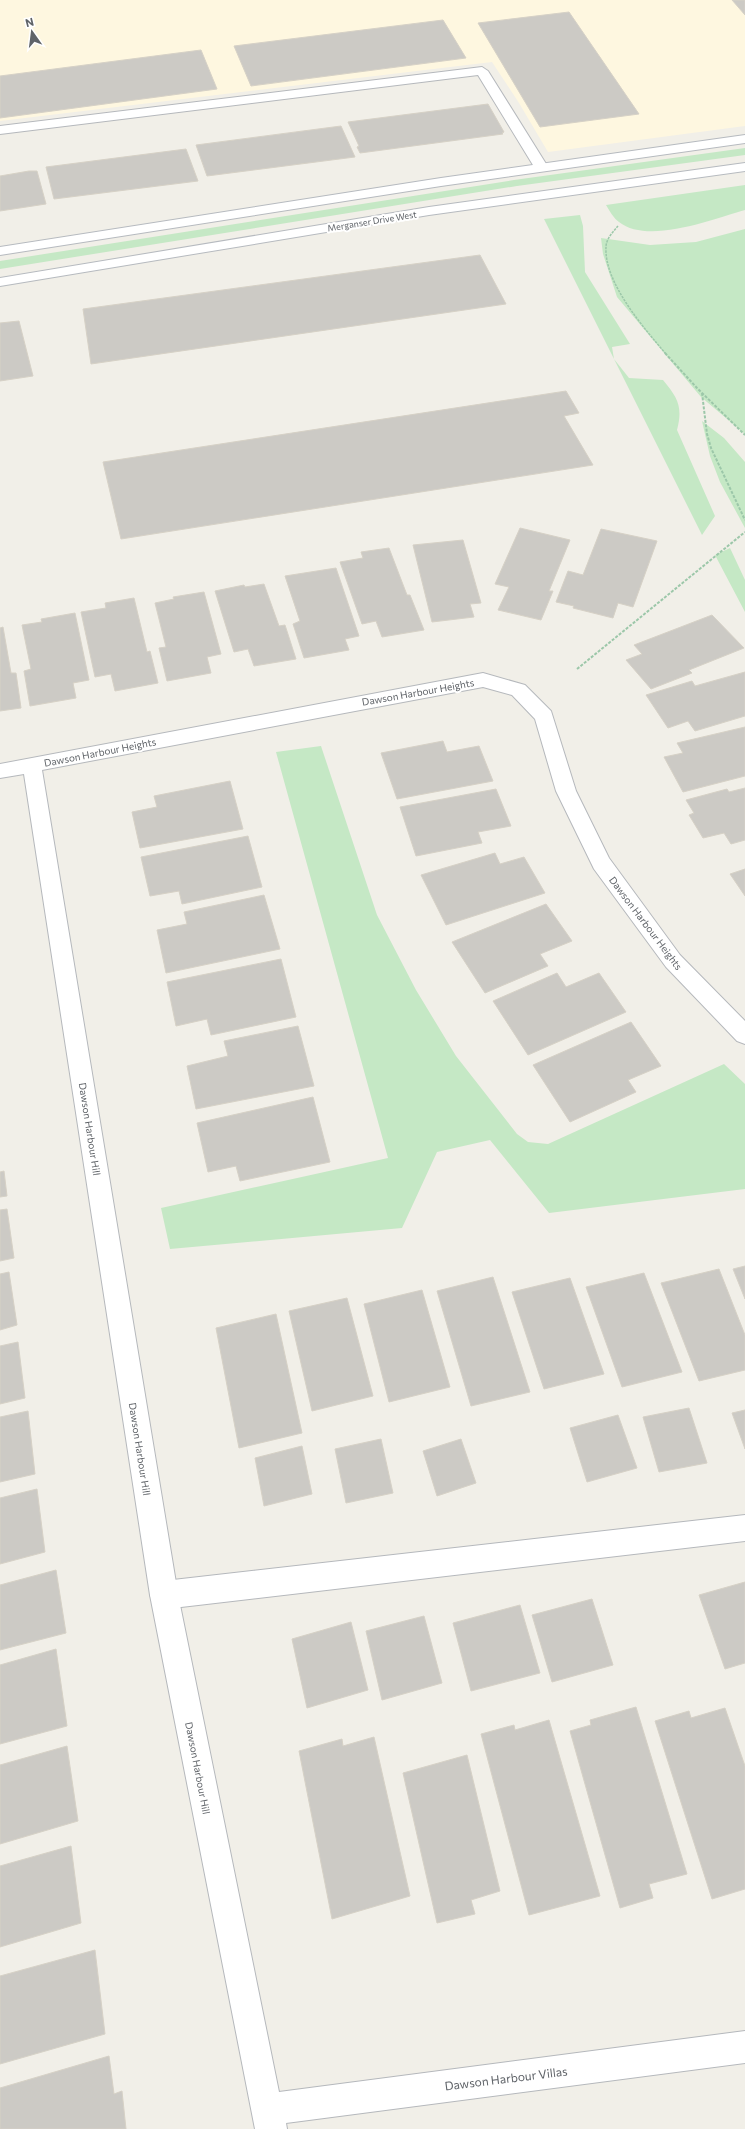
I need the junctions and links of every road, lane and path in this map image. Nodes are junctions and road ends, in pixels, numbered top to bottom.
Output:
1 (0, 130) edge
2 (745, 139) edge
3 (541, 167) junction
4 (745, 167) edge
5 (618, 226) dead end
6 (0, 251) edge
7 (0, 282) edge
8 (702, 392) junction
9 (745, 435) edge
10 (745, 520) edge
11 (745, 532) edge
12 (577, 669) dead end
13 (32, 765) junction
14 (0, 771) edge
15 (745, 1035) edge
16 (745, 1528) edge
17 (164, 1596) junction
18 (745, 2047) edge
19 (269, 2119) edge

1 - 3 street
2 - 3 street
3 - 6 street
4 - 7 street, Merganser Drive West
5 - 8 path
8 - 9 path
8 - 10 path
11 - 12 path
13 - 14 street, Dawson Harbour Heights
13 - 15 street, Dawson Harbour Heights
13 - 17 street, Dawson Harbour Hill
16 - 17 street
17 - 19 street, Dawson Harbour Hill
18 - 19 street, Dawson Harbour Villas

